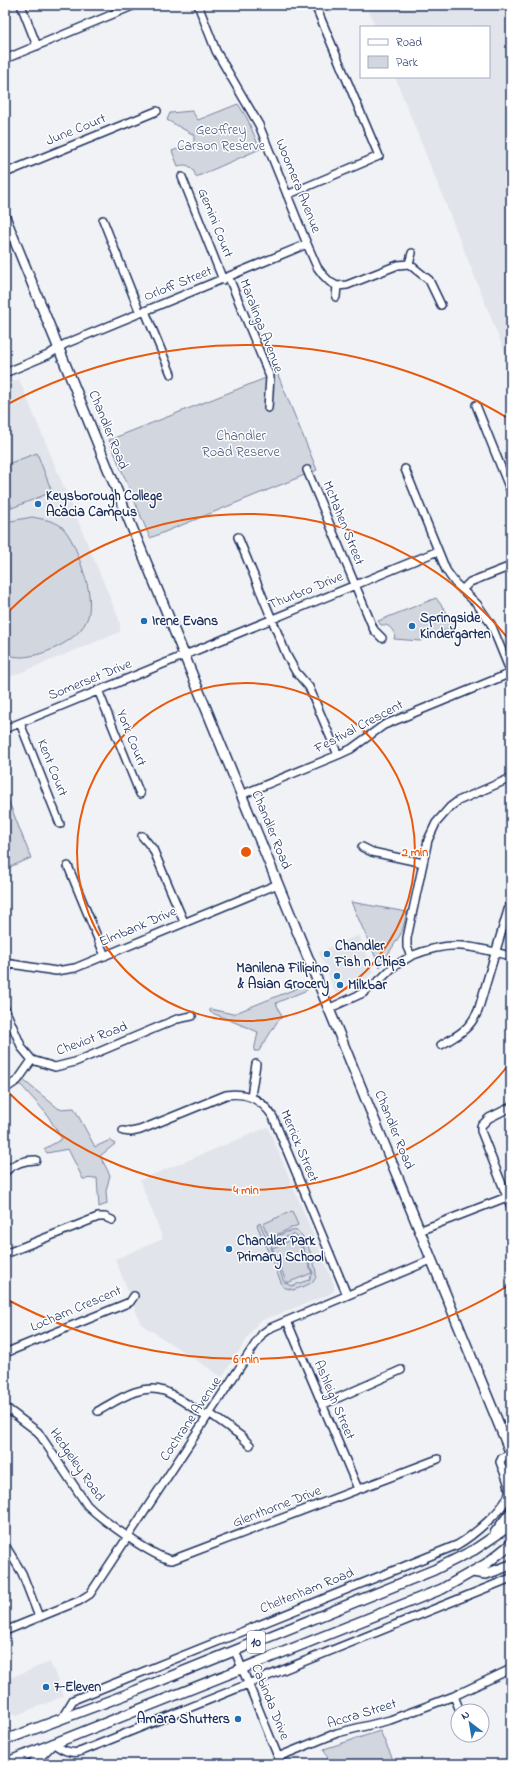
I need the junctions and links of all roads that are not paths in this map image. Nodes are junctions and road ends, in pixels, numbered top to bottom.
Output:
1 (21, 5) edge
2 (198, 5) edge
3 (315, 5) edge
4 (131, 6) edge
5 (37, 46) junction
6 (5, 59) edge
7 (157, 111) dead end
8 (5, 173) edge
9 (182, 177) dead end
10 (287, 195) junction
11 (5, 216) edge
12 (103, 220) dead end
13 (307, 244) junction
14 (412, 253) dead end
15 (409, 264) junction
16 (226, 279) junction
17 (337, 286) junction
18 (336, 297) dead end
19 (441, 305) dead end
20 (143, 312) junction
21 (59, 348) junction
22 (5, 373) edge
23 (171, 374) dead end
24 (476, 405) dead end
25 (268, 408) dead end
26 (405, 469) dead end
27 (308, 470) dead end
28 (511, 492) edge
29 (238, 537) dead end
30 (438, 551) junction
31 (511, 566) edge
32 (355, 585) junction
33 (462, 590) junction
34 (271, 619) junction
35 (382, 638) dead end
36 (184, 655) junction
37 (511, 673) edge
38 (98, 690) junction
39 (20, 723) junction
40 (5, 729) edge
41 (338, 755) junction
42 (511, 778) edge
43 (140, 794) dead end
44 (241, 795) junction
45 (60, 824) dead end
46 (142, 836) dead end
47 (362, 846) dead end
48 (423, 863) junction
49 (68, 866) dead end
50 (278, 884) junction
51 (511, 900) edge
52 (184, 922) junction
53 (495, 952) junction
54 (105, 956) junction
55 (411, 956) junction
56 (511, 956) edge
57 (6, 963) edge
58 (5, 983) edge
59 (330, 1008) junction
60 (5, 1009) edge
61 (192, 1016) dead end
62 (441, 1045) dead end
63 (32, 1060) junction
64 (256, 1064) dead end
65 (5, 1089) edge
66 (251, 1096) junction
67 (511, 1107) edge
68 (123, 1131) dead end
69 (36, 1160) dead end
70 (5, 1172) edge
71 (506, 1197) junction
72 (511, 1207) edge
73 (112, 1220) dead end
74 (419, 1231) junction
75 (5, 1254) edge
76 (431, 1260) junction
77 (347, 1295) junction
78 (134, 1296) dead end
79 (287, 1321) junction
80 (5, 1353) edge
81 (401, 1370) dead end
82 (322, 1405) junction
83 (5, 1407) edge
84 (98, 1411) dead end
85 (208, 1415) junction
86 (508, 1436) edge
87 (250, 1445) dead end
88 (511, 1454) edge
89 (438, 1459) dead end
90 (358, 1489) junction
91 (511, 1512) edge
92 (511, 1525) edge
93 (129, 1536) junction
94 (487, 1542) junction
95 (511, 1544) edge
96 (5, 1546) edge
97 (511, 1565) edge
98 (472, 1572) junction
99 (511, 1578) edge
100 (39, 1617) junction
101 (5, 1631) edge
102 (236, 1651) junction
103 (243, 1669) junction
104 (511, 1669) edge
105 (249, 1684) junction
106 (454, 1696) junction
107 (457, 1703) edge
108 (62, 1718) junction
109 (5, 1740) edge
110 (52, 1744) junction
111 (5, 1752) edge
112 (279, 1761) edge
113 (8, 1763) edge
114 (32, 1764) edge

1 - 5 street
2 - 10 street, Woomera Avenue
3 - 10 street
4 - 5 street
5 - 6 street
7 - 8 street, June Court
9 - 16 street, Gemini Court
10 - 13 street, Woomera Avenue
11 - 21 main road, Chandler Road
12 - 20 street
13 - 16 street, Orloff Street
13 - 17 street, Woomera Avenue
14 - 15 street
15 - 17 street
15 - 19 street
16 - 20 street, Orloff Street
16 - 25 street, Maralinga Avenue
17 - 18 street
20 - 21 street, Orloff Street
20 - 23 street
21 - 22 street, Orloff Street
21 - 36 main road, Chandler Road
24 - 28 street
26 - 30 street
27 - 32 street, McMahen Street
29 - 34 street
30 - 32 street, Thurbro Drive
30 - 33 street
31 - 33 street
32 - 34 street, Thurbro Drive
32 - 35 street, McMahen Street
33 - 37 street
34 - 36 street, Thurbro Drive
34 - 41 street
36 - 38 street, Somerset Drive
36 - 44 main road, Chandler Road
37 - 41 street, Festival Crescent
38 - 39 street, Somerset Drive
38 - 43 street, York Court
39 - 40 street, Somerset Drive
39 - 45 street, Kent Court
41 - 44 street, Festival Crescent
42 - 48 street
44 - 50 main road, Chandler Road
46 - 52 street
47 - 48 street
48 - 55 street
49 - 54 street
50 - 52 street, Elmbank Drive
50 - 59 main road, Chandler Road
51 - 53 street
52 - 54 street, Elmbank Drive
53 - 55 street
53 - 56 street
53 - 62 street
54 - 57 street, Elmbank Drive
55 - 59 street
57 - 58 street
59 - 74 main road, Chandler Road
60 - 63 street
61 - 63 street, Cheviot Road
63 - 65 street
64 - 66 street
66 - 68 street
66 - 77 street, Merrick Street
67 - 71 street
69 - 70 street
71 - 72 street
71 - 74 street
73 - 75 street
74 - 76 main road, Chandler Road
76 - 77 street, Cochrane Avenue
76 - 86 main road, Chandler Road
77 - 79 street, Cochrane Avenue
78 - 80 street, Locharn Crescent
79 - 82 street, Ashleigh Street
79 - 85 street, Cochrane Avenue
81 - 82 street
82 - 90 street, Ashleigh Street
83 - 93 street, Hedgeley Road
84 - 85 street
85 - 87 street
85 - 93 street, Cochrane Avenue
86 - 88 main road, Chandler Road
88 - 108 street, Cheltenham Road
89 - 90 street, Glenthorne Drive
90 - 93 street, Glenthorne Drive
91 - 94 main road
92 - 94 main road, Cheltenham Road / 10
93 - 100 street, Cochrane Avenue
94 - 102 main road, Cheltenham Road / 10
95 - 98 main road, 10
96 - 100 street
97 - 98 main road
98 - 103 main road, 10
99 - 105 street
100 - 101 street, Cochrane Avenue
102 - 103 street, Cabinda Drive
102 - 108 main road, Cheltenham Road / 10
103 - 105 street, Cabinda Drive
103 - 110 main road, 10
104 - 106 street, Accra Street
105 - 110 street
105 - 112 street, Cabinda Drive
106 - 107 street
106 - 112 street, Accra Street
108 - 109 main road, Cheltenham Road / 10
110 - 113 main road, 10
110 - 114 main road
111 - 113 main road

